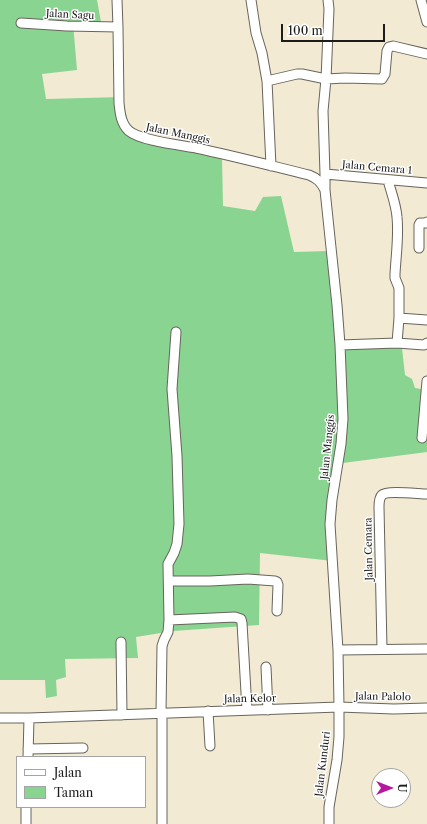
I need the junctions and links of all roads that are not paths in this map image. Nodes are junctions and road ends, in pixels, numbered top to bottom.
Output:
1 (117, 0) edge
2 (251, 0) edge
3 (328, 0) edge
4 (421, 0) edge
5 (427, 22) edge
6 (21, 23) dead end
7 (118, 27) junction
8 (427, 54) edge
9 (326, 79) junction
10 (267, 81) junction
11 (271, 166) junction
12 (325, 174) junction
13 (388, 180) junction
14 (427, 183) edge
15 (325, 190) junction
16 (427, 222) edge
17 (419, 248) dead end
18 (399, 318) junction
19 (427, 320) edge
20 (176, 332) dead end
21 (397, 343) junction
22 (427, 343) edge
23 (340, 345) junction
24 (427, 381) edge
25 (422, 438) dead end
26 (427, 494) edge
27 (169, 581) junction
28 (277, 611) dead end
29 (169, 620) junction
30 (121, 642) dead end
31 (382, 649) junction
32 (427, 649) edge
33 (338, 650) junction
34 (266, 667) dead end
35 (339, 707) junction
36 (427, 708) edge
37 (247, 710) junction
38 (268, 710) junction
39 (208, 711) junction
40 (161, 713) junction
41 (122, 715) junction
42 (0, 718) edge
43 (29, 718) junction
44 (210, 746) dead end
45 (83, 748) dead end
46 (28, 753) edge
47 (26, 808) edge
48 (26, 824) edge
49 (162, 824) edge
50 (329, 824) edge

1 - 7 street, Jalan Manggis
2 - 10 street
3 - 9 street, Jalan Manggis
4 - 5 street
6 - 7 street, Jalan Sagu
7 - 11 street, Jalan Manggis
8 - 9 street
9 - 10 street
9 - 12 street, Jalan Manggis
10 - 11 street
11 - 15 street, Jalan Manggis
12 - 13 street, Jalan Cemara 1
12 - 15 street, Jalan Manggis
13 - 14 street, Jalan Cemara 1
13 - 18 street
15 - 23 street, Jalan Manggis
16 - 17 street
18 - 19 street
18 - 21 street
20 - 27 street
21 - 22 street
21 - 23 street
23 - 33 street, Jalan Manggis
24 - 25 street
26 - 31 street, Jalan Cemara
27 - 28 street
27 - 29 street
29 - 37 street
29 - 40 street
30 - 41 street
31 - 32 street
31 - 33 street
33 - 35 street, Jalan Manggis
34 - 38 street
35 - 36 street, Jalan Palolo
35 - 38 street, Jalan Kelor
35 - 50 street, Jalan Kunduri
37 - 38 street, Jalan Kelor
37 - 39 street, Jalan Kelor
39 - 40 street, Jalan Kelor
39 - 44 street
40 - 41 street, Jalan Kelor
40 - 49 street
41 - 43 street, Jalan Kelor
42 - 43 street, Jalan Kelor
43 - 46 street
45 - 46 street
47 - 48 street

